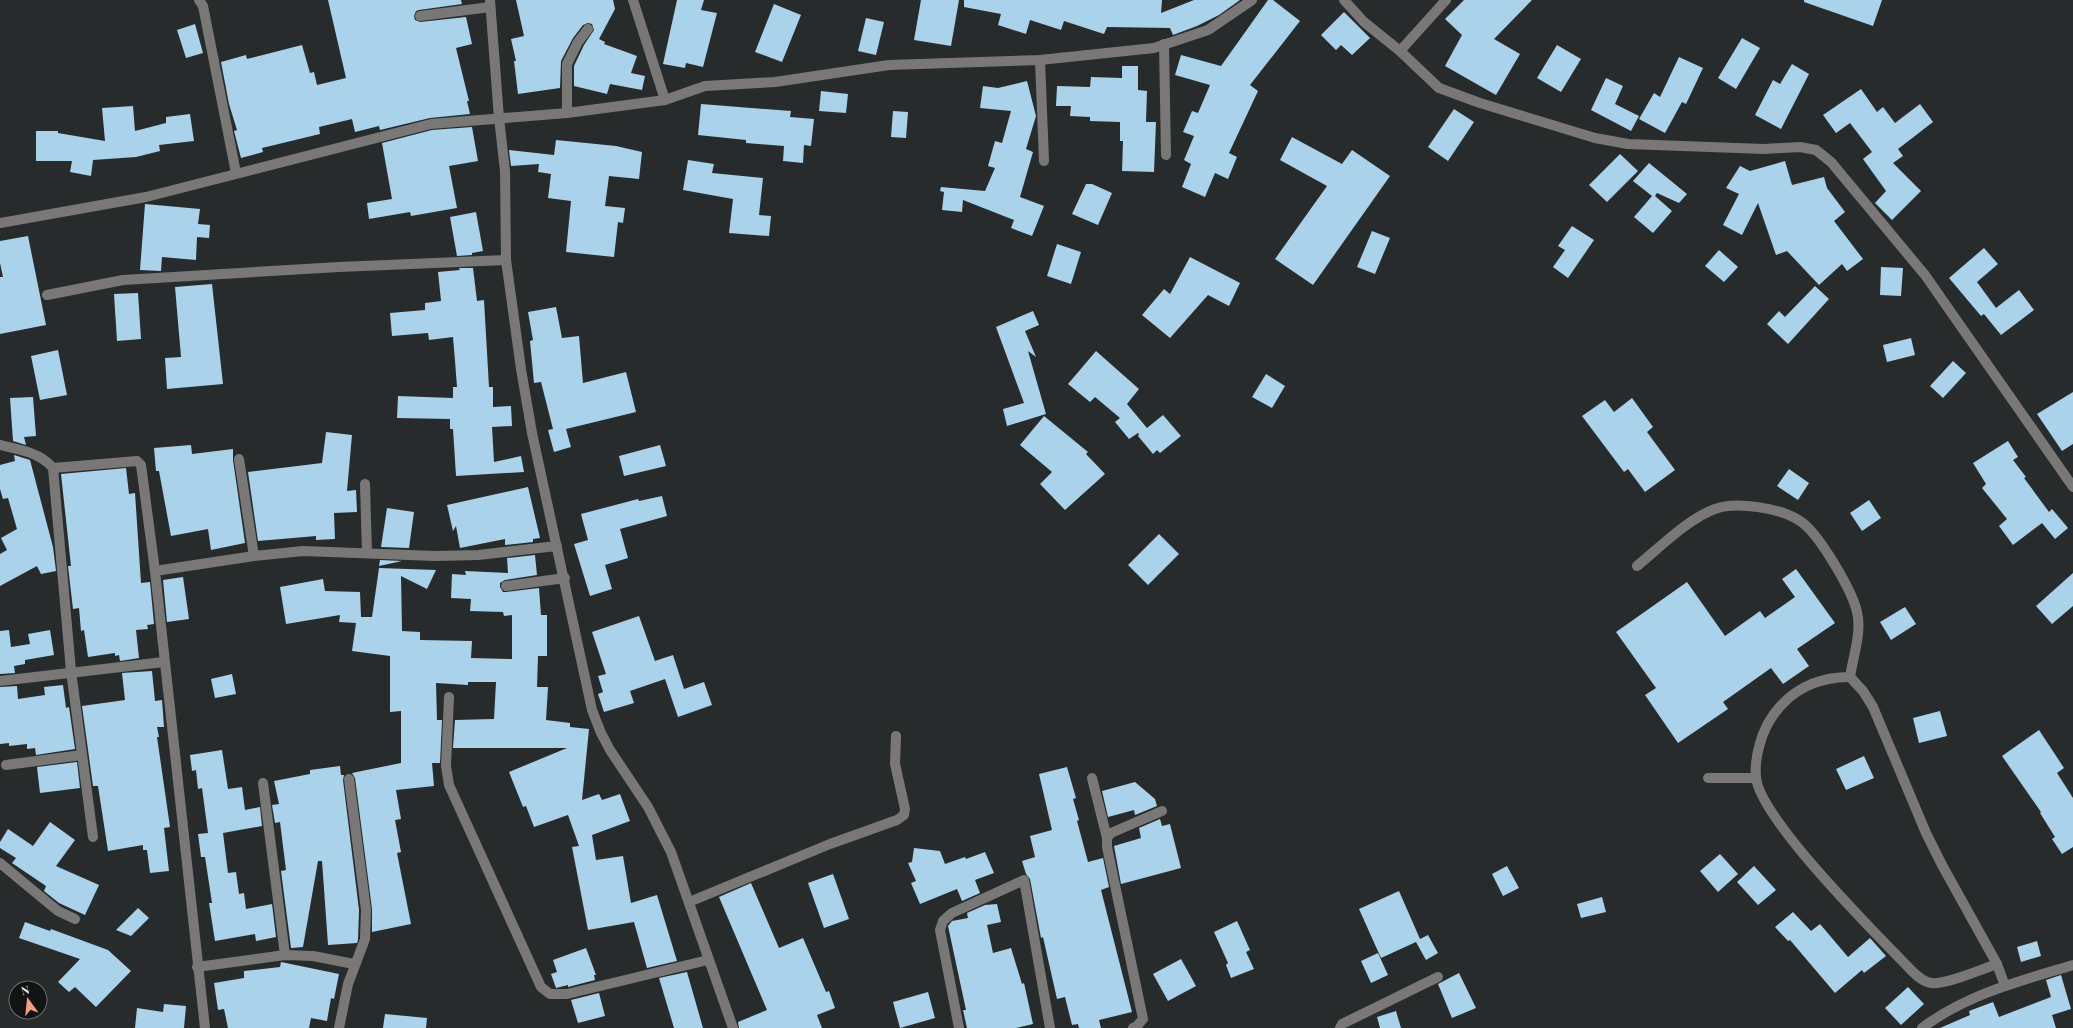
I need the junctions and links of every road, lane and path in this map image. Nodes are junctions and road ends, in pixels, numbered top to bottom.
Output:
1 (200, 0) edge
2 (633, 0) edge
3 (1252, 0) edge
4 (1344, 0) edge
5 (1446, 0) edge
6 (490, 3) edge
7 (420, 16) dead end
8 (588, 29) dead end
9 (1164, 44) junction
10 (1400, 52) junction
11 (1040, 60) junction
12 (664, 100) junction
13 (568, 113) junction
14 (499, 118) junction
15 (1166, 154) dead end
16 (1044, 161) dead end
17 (236, 173) junction
18 (0, 223) edge
19 (506, 260) junction
20 (47, 294) dead end
21 (0, 445) edge
22 (239, 459) dead end
23 (53, 468) junction
24 (365, 484) dead end
25 (2073, 487) edge
26 (557, 546) junction
27 (367, 553) junction
28 (254, 556) junction
29 (1637, 566) dead end
30 (155, 572) junction
31 (565, 578) junction
32 (506, 586) dead end
33 (164, 662) junction
34 (71, 671) junction
35 (1850, 677) junction
36 (0, 680) edge
37 (449, 697) dead end
38 (896, 736) dead end
39 (82, 755) junction
40 (6, 764) dead end
41 (1092, 778) dead end
42 (1708, 778) dead end
43 (1756, 778) junction
44 (349, 779) dead end
45 (263, 783) dead end
46 (1162, 811) dead end
47 (93, 837) dead end
48 (1106, 838) junction
49 (0, 863) edge
50 (689, 902) junction
51 (75, 918) dead end
52 (285, 955) junction
53 (708, 960) junction
54 (354, 964) junction
55 (1997, 964) junction
56 (2073, 965) edge
57 (197, 967) junction
58 (1438, 977) dead end
59 (2005, 986) junction
60 (205, 1028) edge
61 (339, 1028) edge
62 (733, 1028) edge
63 (960, 1028) edge
64 (1050, 1028) edge
65 (1133, 1028) edge
66 (1340, 1028) edge
67 (1922, 1028) edge

1 - 17 street
2 - 12 street
3 - 9 street
4 - 10 street
5 - 10 street
6 - 7 street
6 - 14 street
8 - 13 street
9 - 11 street
9 - 15 street
10 - 25 street
11 - 12 street
11 - 16 street
12 - 13 street
13 - 14 street
14 - 17 street
14 - 19 street
17 - 18 street
19 - 20 street
19 - 26 street
21 - 23 street
22 - 28 street
23 - 30 street
23 - 34 street
24 - 27 street
26 - 27 street
26 - 31 street
27 - 28 street
28 - 30 street
29 - 35 street
30 - 33 street
31 - 32 street
31 - 50 street
33 - 34 street
33 - 57 street
34 - 36 street
34 - 39 street
35 - 43 street
35 - 55 street
37 - 53 street
38 - 50 street
39 - 40 street
39 - 47 street
41 - 48 street
42 - 43 street
43 - 55 street
44 - 54 street
45 - 52 street
46 - 48 street
48 - 65 street
49 - 51 street
50 - 53 street
52 - 54 street
52 - 57 street
53 - 62 street
54 - 61 street
55 - 59 street
56 - 59 street
57 - 60 street
58 - 66 street
59 - 67 street
63 - 64 street

